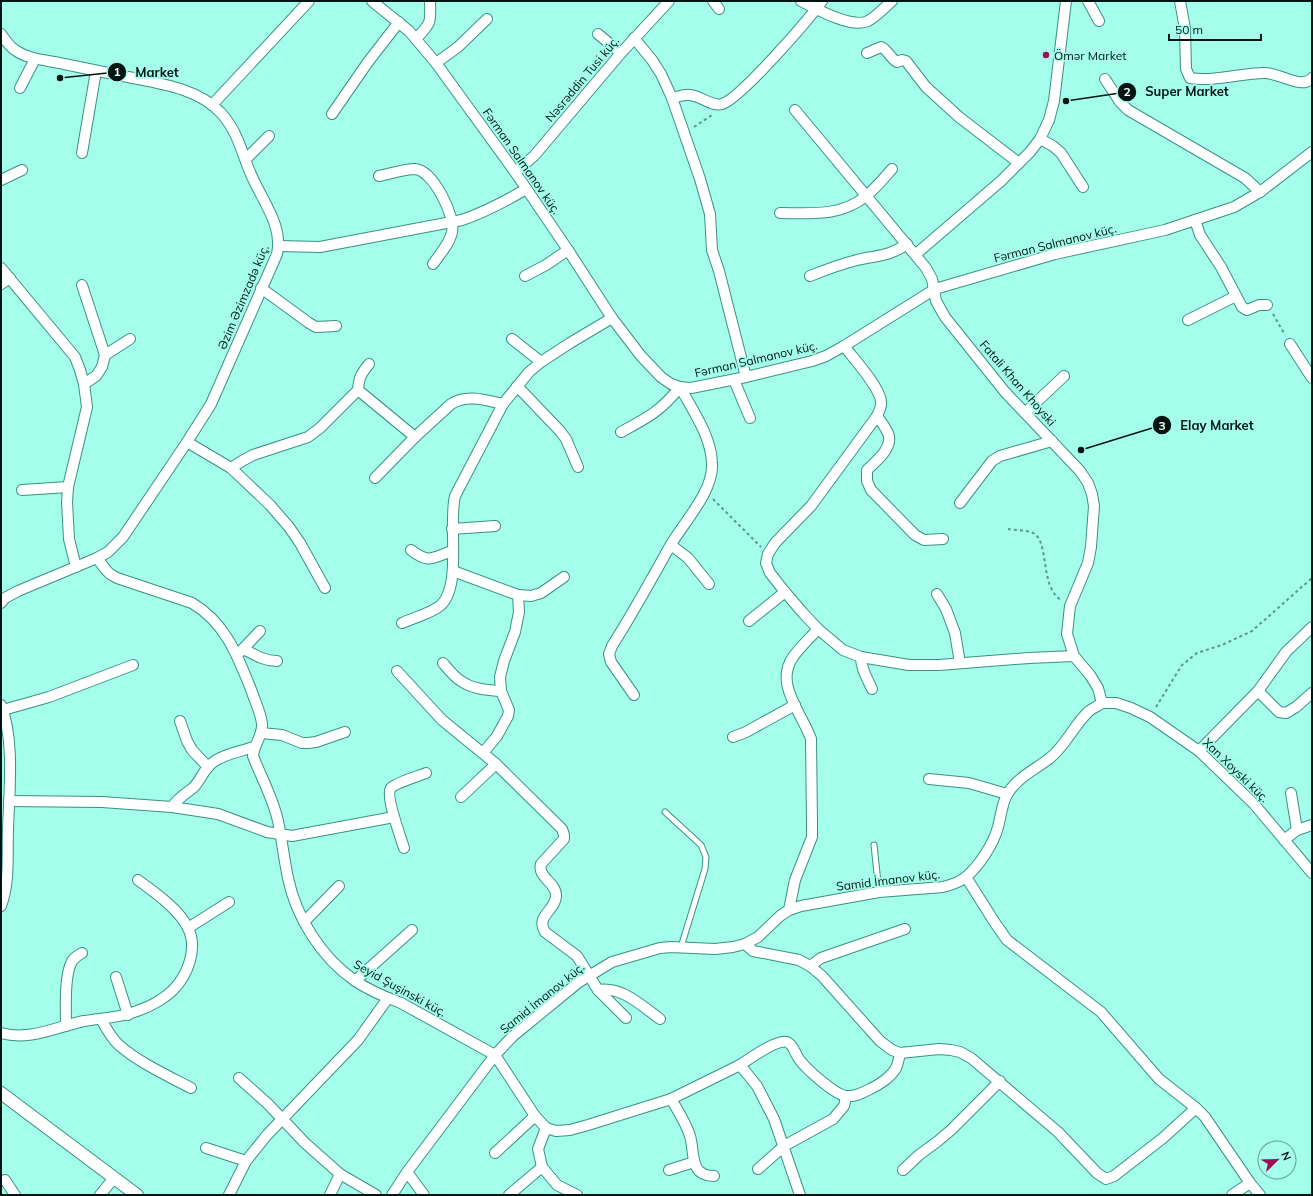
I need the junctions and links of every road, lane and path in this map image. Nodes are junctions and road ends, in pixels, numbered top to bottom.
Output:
1 (309, 1) edge
2 (372, 1) edge
3 (668, 1) edge
4 (801, 1) edge
5 (892, 1) edge
6 (1066, 1) edge
7 (1088, 1) edge
8 (1180, 1) edge
9 (430, 2) edge
10 (819, 5) edge
11 (487, 19) dead end
12 (1099, 21) dead end
13 (399, 22) junction
14 (1, 34) edge
15 (598, 34) dead end
16 (634, 38) junction
17 (416, 39) junction
18 (621, 53) junction
19 (867, 53) dead end
20 (35, 59) junction
21 (436, 63) junction
22 (96, 71) junction
23 (1312, 78) edge
24 (1106, 79) dead end
25 (20, 88) dead end
26 (672, 98) junction
27 (722, 104) junction
28 (212, 105) junction
29 (795, 110) dead end
30 (332, 114) dead end
31 (684, 132) junction
32 (269, 136) dead end
33 (1040, 139) junction
34 (1312, 152) edge
35 (82, 153) dead end
36 (246, 159) junction
37 (1019, 163) junction
38 (892, 169) dead end
39 (22, 170) dead end
40 (514, 172) junction
41 (379, 176) dead end
42 (1, 180) edge
43 (1084, 186) dead end
44 (526, 189) junction
45 (1260, 192) junction
46 (866, 197) junction
47 (780, 213) dead end
48 (1195, 220) junction
49 (452, 222) junction
50 (907, 244) junction
51 (279, 246) junction
52 (568, 250) junction
53 (916, 254) junction
54 (433, 264) dead end
55 (1, 268) edge
56 (526, 276) dead end
57 (810, 276) dead end
58 (10, 278) junction
59 (1, 284) edge
60 (82, 285) dead end
61 (261, 288) junction
62 (935, 289) junction
63 (1236, 296) junction
64 (1267, 305) joint
65 (612, 318) junction
66 (1188, 320) dead end
67 (336, 326) dead end
68 (130, 339) dead end
69 (512, 339) dead end
70 (1290, 344) joint
71 (844, 346) junction
72 (106, 355) junction
73 (541, 362) junction
74 (369, 364) dead end
75 (1064, 376) dead end
76 (746, 377) junction
77 (1312, 378) edge
78 (734, 380) junction
79 (84, 384) junction
80 (517, 386) junction
81 (680, 388) junction
82 (358, 390) junction
83 (503, 404) junction
84 (1025, 413) junction
85 (877, 416) junction
86 (750, 418) dead end
87 (621, 432) dead end
88 (415, 437) junction
89 (1052, 441) junction
90 (187, 442) junction
91 (231, 468) junction
92 (578, 468) dead end
93 (375, 478) dead end
94 (68, 487) junction
95 (22, 490) dead end
96 (705, 491) junction
97 (960, 503) dead end
98 (495, 526) dead end
99 (452, 529) junction
100 (1008, 529) dead end
101 (943, 540) dead end
102 (671, 545) junction
103 (411, 550) dead end
104 (452, 551) junction
105 (768, 554) junction
106 (97, 558) junction
107 (76, 567) junction
108 (453, 571) junction
109 (564, 577) dead end
110 (1312, 578) edge
111 (709, 584) dead end
112 (325, 588) dead end
113 (785, 592) junction
114 (937, 594) dead end
115 (518, 595) junction
116 (1, 603) edge
117 (1070, 606) junction
118 (749, 620) dead end
119 (402, 623) dead end
120 (1312, 627) edge
121 (818, 629) junction
122 (260, 631) dead end
123 (240, 652) junction
124 (1074, 656) junction
125 (861, 657) junction
126 (277, 661) dead end
127 (443, 663) dead end
128 (960, 663) junction
129 (133, 665) dead end
130 (397, 671) dead end
131 (872, 689) dead end
132 (501, 691) junction
133 (1258, 691) junction
134 (1312, 693) edge
135 (634, 695) dead end
136 (1102, 703) junction
137 (795, 705) junction
138 (2, 708) edge
139 (1150, 717) junction
140 (180, 720) dead end
141 (345, 732) dead end
142 (261, 733) junction
143 (733, 737) dead end
144 (254, 748) junction
145 (1199, 751) junction
146 (483, 753) junction
147 (496, 764) junction
148 (208, 767) junction
149 (5, 772) edge
150 (426, 773) dead end
151 (928, 780) dead end
152 (1007, 794) junction
153 (1291, 794) dead end
154 (461, 797) dead end
155 (9, 801) junction
156 (172, 807) junction
157 (665, 812) dead end
158 (394, 817) junction
159 (1312, 825) edge
160 (1297, 830) junction
161 (280, 835) junction
162 (1284, 840) junction
163 (874, 845) dead end
164 (404, 848) dead end
165 (1312, 872) edge
166 (966, 877) junction
167 (138, 880) dead end
168 (339, 886) dead end
169 (878, 892) junction
170 (229, 902) dead end
171 (1, 906) edge
172 (789, 910) junction
173 (304, 922) junction
174 (188, 928) junction
175 (905, 929) dead end
176 (412, 930) dead end
177 (745, 944) junction
178 (681, 947) junction
179 (82, 953) dead end
180 (810, 966) junction
181 (589, 976) junction
182 (116, 977) dead end
183 (355, 981) junction
184 (598, 990) junction
185 (388, 998) junction
186 (128, 1014) junction
187 (626, 1018) dead end
188 (101, 1019) junction
189 (660, 1020) dead end
190 (66, 1026) junction
191 (1, 1033) edge
192 (900, 1054) junction
193 (494, 1055) junction
194 (740, 1065) junction
195 (239, 1078) dead end
196 (1000, 1081) junction
197 (191, 1088) dead end
198 (1, 1093) edge
199 (846, 1097) junction
200 (671, 1099) junction
201 (1196, 1108) junction
202 (535, 1116) junction
203 (282, 1120) junction
204 (546, 1128) junction
205 (784, 1146) junction
206 (206, 1148) dead end
207 (495, 1153) dead end
208 (246, 1161) junction
209 (694, 1162) junction
210 (542, 1167) junction
211 (758, 1169) dead end
212 (669, 1170) dead end
213 (903, 1170) dead end
214 (407, 1172) junction
215 (340, 1174) junction
216 (714, 1176) dead end
217 (114, 1178) junction
218 (5, 1180) dead end
219 (1250, 1183) junction
220 (15, 1195) edge
221 (100, 1195) edge
222 (138, 1195) edge
223 (229, 1195) edge
224 (330, 1195) edge
225 (376, 1195) edge
226 (392, 1195) edge
227 (424, 1195) edge
228 (509, 1195) edge
229 (577, 1195) edge
230 (800, 1195) edge
231 (1232, 1195) edge
232 (1260, 1195) edge

1 - 28 street
2 - 13 street, Fərman Salmanov küç.
3 - 16 street, Nəsrəddin Tusi küç.
4 - 10 street
5 - 10 street
6 - 33 street
7 - 12 street
8 - 23 street
9 - 17 street
10 - 27 street
11 - 21 street
13 - 17 street, Fərman Salmanov küç.
13 - 30 street
14 - 20 street, Əzim Əzimzadə küç.
15 - 18 street
16 - 18 street, Nəsrəddin Tusi küç.
16 - 26 street
17 - 21 street, Fərman Salmanov küç.
18 - 40 street, Nəsrəddin Tusi küç.
19 - 37 street
20 - 22 street, Əzim Əzimzadə küç.
20 - 25 street
21 - 40 street, Fərman Salmanov küç.
22 - 28 street, Əzim Əzimzadə küç.
22 - 35 street
24 - 45 street
26 - 27 street
26 - 31 street
27 - 31 path
28 - 36 street, Əzim Əzimzadə küç.
29 - 46 street, Fatali Khan Khoyski
31 - 76 street
32 - 36 street
33 - 37 street
33 - 43 street
34 - 45 street, Fərman Salmanov küç.
36 - 51 street, Əzim Əzimzadə küç.
37 - 53 street
38 - 46 street
39 - 42 street
40 - 44 street, Fərman Salmanov küç.
41 - 49 street
44 - 49 street
44 - 52 street, Fərman Salmanov küç.
45 - 48 street, Fərman Salmanov küç.
46 - 47 street
46 - 50 street, Fatali Khan Khoyski
48 - 62 street, Fərman Salmanov küç.
48 - 63 street
49 - 51 street
49 - 54 street
50 - 53 street, Fatali Khan Khoyski
50 - 57 street
51 - 61 street, Əzim Əzimzadə küç.
52 - 56 street
52 - 65 street, Fərman Salmanov küç.
53 - 62 street, Fatali Khan Khoyski
55 - 58 street
58 - 59 street
58 - 79 street
60 - 72 street
61 - 67 street
61 - 90 street, Əzim Əzimzadə küç.
62 - 71 street, Fərman Salmanov küç.
62 - 84 street, Fatali Khan Khoyski
63 - 64 street
63 - 66 street
64 - 70 path
65 - 73 street
65 - 81 street, Fərman Salmanov küç.
68 - 72 street
69 - 73 street
70 - 77 street
71 - 76 street, Fərman Salmanov küç.
71 - 85 street
72 - 79 street
73 - 80 street
74 - 82 street
75 - 84 street
76 - 78 street, Fərman Salmanov küç.
78 - 81 street, Fərman Salmanov küç.
78 - 86 street
79 - 94 street
80 - 83 street
80 - 92 street
81 - 87 street
81 - 96 street
82 - 88 street
82 - 91 street
83 - 88 street
83 - 99 street
84 - 89 street, Fatali Khan Khoyski
85 - 101 street
85 - 105 street
88 - 93 street
89 - 97 street
89 - 117 street, Fatali Khan Khoyski
90 - 91 street
90 - 106 street, Əzim Əzimzadə küç.
91 - 112 street
94 - 95 street
94 - 107 street
96 - 102 street
96 - 105 path
98 - 99 street
99 - 104 street
100 - 117 path
102 - 111 street
102 - 135 street
103 - 104 street
104 - 108 street
105 - 113 street
106 - 107 street, Əzim Əzimzadə küç.
106 - 123 street
107 - 116 street, Əzim Əzimzadə küç.
108 - 115 street
108 - 119 street
109 - 115 street
110 - 139 path
113 - 118 street
113 - 121 street
114 - 128 street
115 - 132 street
117 - 124 street, Fatali Khan Khoyski
120 - 133 street
121 - 125 street
121 - 137 street
122 - 123 street
123 - 126 street
123 - 142 street
124 - 128 street
124 - 136 street, Fatali Khan Khoyski
125 - 128 street
125 - 131 street
127 - 132 street
129 - 138 street
130 - 146 street
132 - 146 street
133 - 134 street
133 - 145 street
136 - 139 street, Xan Xoyski küç.
136 - 152 street, Samid İmanov küç.
137 - 143 street
137 - 172 street
138 - 149 street
139 - 145 street, Xan Xoyski küç.
140 - 148 street
141 - 142 street
142 - 144 street
144 - 148 street
144 - 161 street, Seyid Şuşinski küç.
145 - 162 street, Xan Xoyski küç.
146 - 147 street
147 - 154 street
147 - 181 street
148 - 156 street
149 - 155 street
150 - 158 street
151 - 152 street
152 - 166 street, Samid İmanov küç.
153 - 160 street
155 - 156 street
155 - 171 street
156 - 161 street
157 - 178 lane
158 - 161 street
158 - 164 street
159 - 160 street
160 - 162 street
161 - 173 street, Seyid Şuşinski küç.
162 - 165 street, Xan Xoyski küç.
163 - 169 lane
166 - 169 street, Samid İmanov küç.
166 - 201 street
167 - 174 street
168 - 173 street
169 - 172 street, Samid İmanov küç.
170 - 174 street
172 - 177 street, Samid İmanov küç.
173 - 183 street, Seyid Şuşinski küç.
174 - 186 street
175 - 180 street
176 - 183 street
177 - 178 street, Samid İmanov küç.
177 - 180 street
178 - 181 street, Samid İmanov küç.
179 - 190 street
180 - 192 street
181 - 184 street
181 - 193 street, Samid İmanov küç.
182 - 186 street
183 - 185 street, Seyid Şuşinski küç.
184 - 187 street
184 - 189 street
185 - 193 street, Seyid Şuşinski küç.
185 - 203 street
186 - 188 street
188 - 190 street
188 - 197 street
190 - 191 street
192 - 196 street
192 - 199 street
193 - 202 street, Seyid Şuşinski küç.
193 - 214 street, Samid İmanov küç.
194 - 199 street
194 - 200 street
194 - 205 street
195 - 203 street
196 - 201 street
196 - 213 street
198 - 217 street
199 - 205 street
200 - 204 street
200 - 209 street
201 - 219 street
202 - 204 street, Seyid Şuşinski küç.
202 - 207 street
203 - 208 street
203 - 215 street
204 - 210 street
205 - 211 street
205 - 230 street
206 - 208 street
208 - 223 street
209 - 212 street
209 - 216 street
210 - 228 street
210 - 229 street
214 - 226 street, Samid İmanov küç.
214 - 227 street
215 - 224 street
215 - 225 street
217 - 221 street
217 - 222 street
218 - 220 street
219 - 231 street
219 - 232 street

